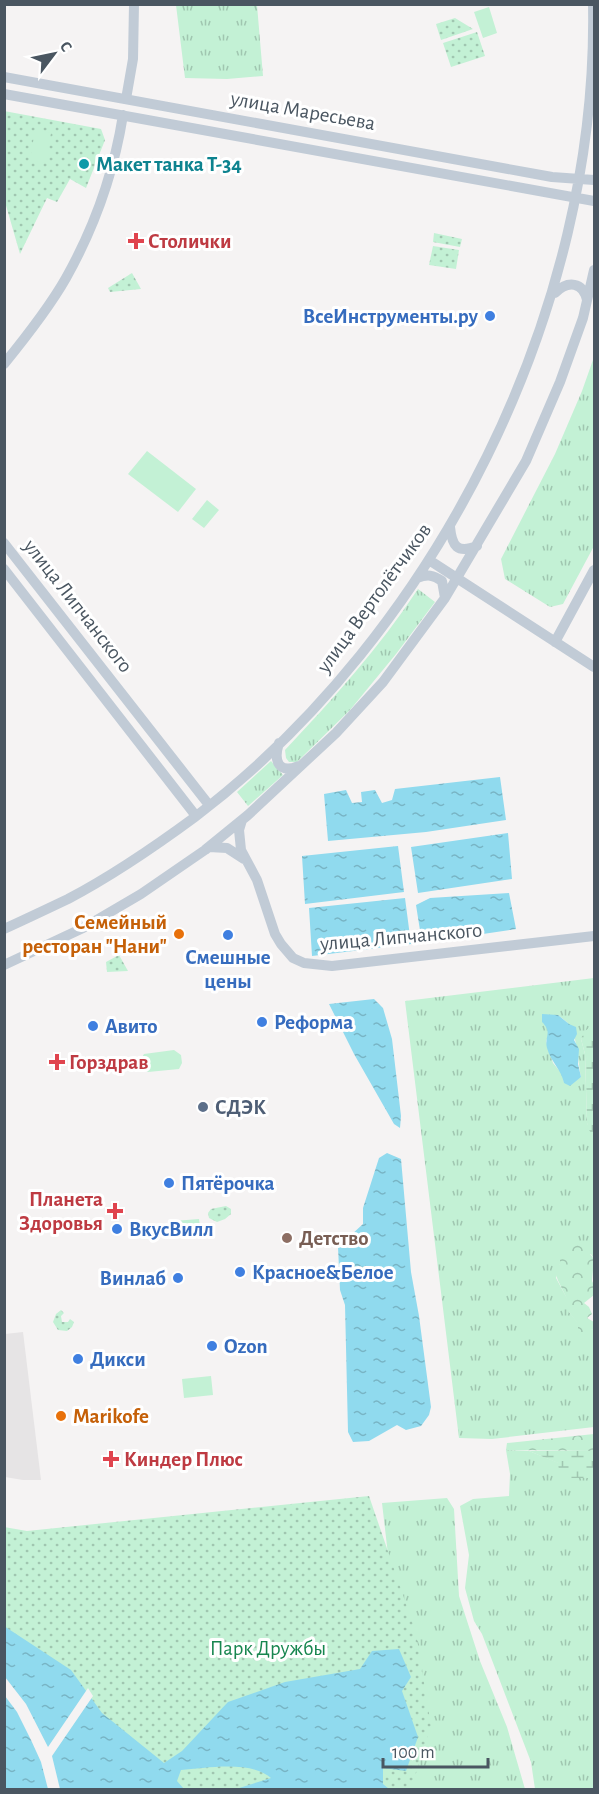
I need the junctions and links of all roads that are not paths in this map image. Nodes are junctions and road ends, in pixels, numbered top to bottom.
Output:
1 (134, 4) edge
2 (593, 4) edge
3 (4, 77) edge
4 (4, 94) edge
5 (126, 99) junction
6 (123, 115) junction
7 (580, 179) junction
8 (594, 180) edge
9 (577, 198) junction
10 (594, 201) edge
11 (594, 270) edge
12 (554, 294) junction
13 (587, 301) junction
14 (4, 364) edge
15 (450, 527) junction
16 (4, 543) edge
17 (477, 546) junction
18 (429, 560) junction
19 (4, 569) edge
20 (594, 570) edge
21 (417, 578) junction
22 (457, 579) junction
23 (445, 598) junction
24 (555, 642) junction
25 (594, 667) edge
26 (280, 743) junction
27 (301, 765) junction
28 (209, 805) junction
29 (196, 816) junction
30 (242, 819) junction
31 (209, 847) junction
32 (244, 859) junction
33 (4, 929) edge
34 (594, 936) edge
35 (4, 965) edge

1 - 5 street
2 - 7 street, улица Вертолётчиков
3 - 5 street, улица Маресьева
4 - 6 street, улица Маресьева
5 - 7 street, улица Маресьева
6 - 9 street, улица Маресьева
6 - 14 street
7 - 8 street, улица Маресьева
7 - 9 street, улица Вертолётчиков
9 - 10 street, улица Маресьева
9 - 12 street, улица Вертолётчиков
11 - 13 street
12 - 13 street
12 - 15 street, улица Вертолётчиков
13 - 17 street
15 - 17 street
15 - 18 street, улица Вертолётчиков
16 - 28 street, улица Липчанского
17 - 22 street
18 - 21 street, улица Вертолётчиков
18 - 22 street
19 - 29 street, улица Липчанского
20 - 24 street
21 - 23 street
21 - 26 street, улица Вертолётчиков
22 - 23 street
22 - 24 street
23 - 27 street
24 - 25 street
26 - 27 street
26 - 28 street, улица Вертолётчиков
27 - 30 street
28 - 29 street, улица Вертолётчиков
29 - 33 street, улица Вертолётчиков
30 - 31 street
30 - 32 street, улица Липчанского
31 - 32 street
31 - 35 street
32 - 34 street, улица Липчанского

